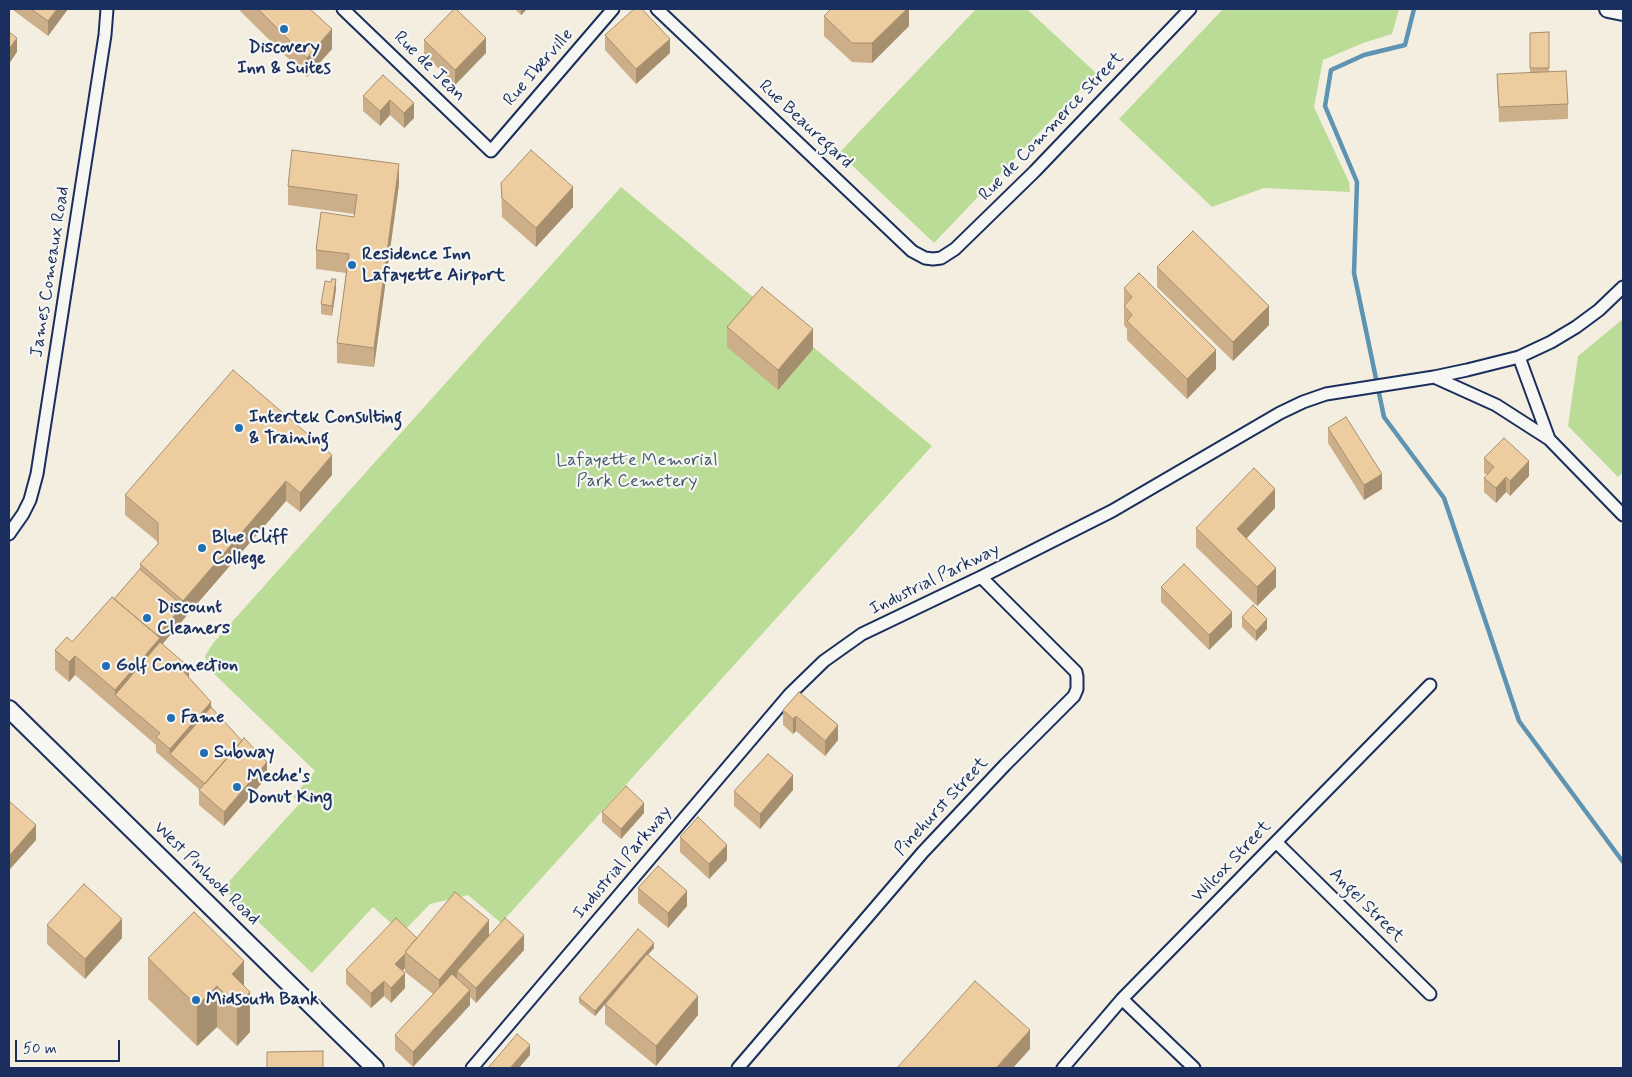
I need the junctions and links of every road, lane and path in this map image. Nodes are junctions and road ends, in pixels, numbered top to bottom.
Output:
1 (107, 9) edge
2 (343, 9) edge
3 (613, 9) edge
4 (657, 9) edge
5 (1190, 9) edge
6 (1608, 9) edge
7 (1623, 12) edge
8 (491, 151) joint
9 (933, 259) joint
10 (1623, 287) edge
11 (1519, 357) junction
12 (1428, 377) junction
13 (1549, 439) junction
14 (1623, 514) edge
15 (9, 534) edge
16 (981, 578) junction
17 (1430, 685) dead end
18 (9, 709) edge
19 (1276, 842) junction
20 (1430, 994) dead end
21 (1122, 999) junction
22 (375, 1068) edge
23 (472, 1068) edge
24 (738, 1068) edge
25 (1063, 1068) edge
26 (1194, 1068) edge

1 - 15 street, James Comeaux Road
2 - 8 street, Rue de Jean
3 - 8 street, Rue Iberville
4 - 9 street, Rue Beauregard
5 - 9 street, Rue de Commerce Street
6 - 7 main road
10 - 11 street, Industrial Parkway
11 - 12 street, Industrial Parkway
11 - 13 street
12 - 13 street
12 - 16 street, Industrial Parkway
13 - 14 street
16 - 23 street, Industrial Parkway
16 - 24 street, Pinehurst Street
17 - 19 street, Wilcox Street
18 - 22 main road, West Pinhook Road
19 - 20 street, Angel Street
19 - 21 street, Wilcox Street
21 - 25 street, Wilcox Street
21 - 26 street

